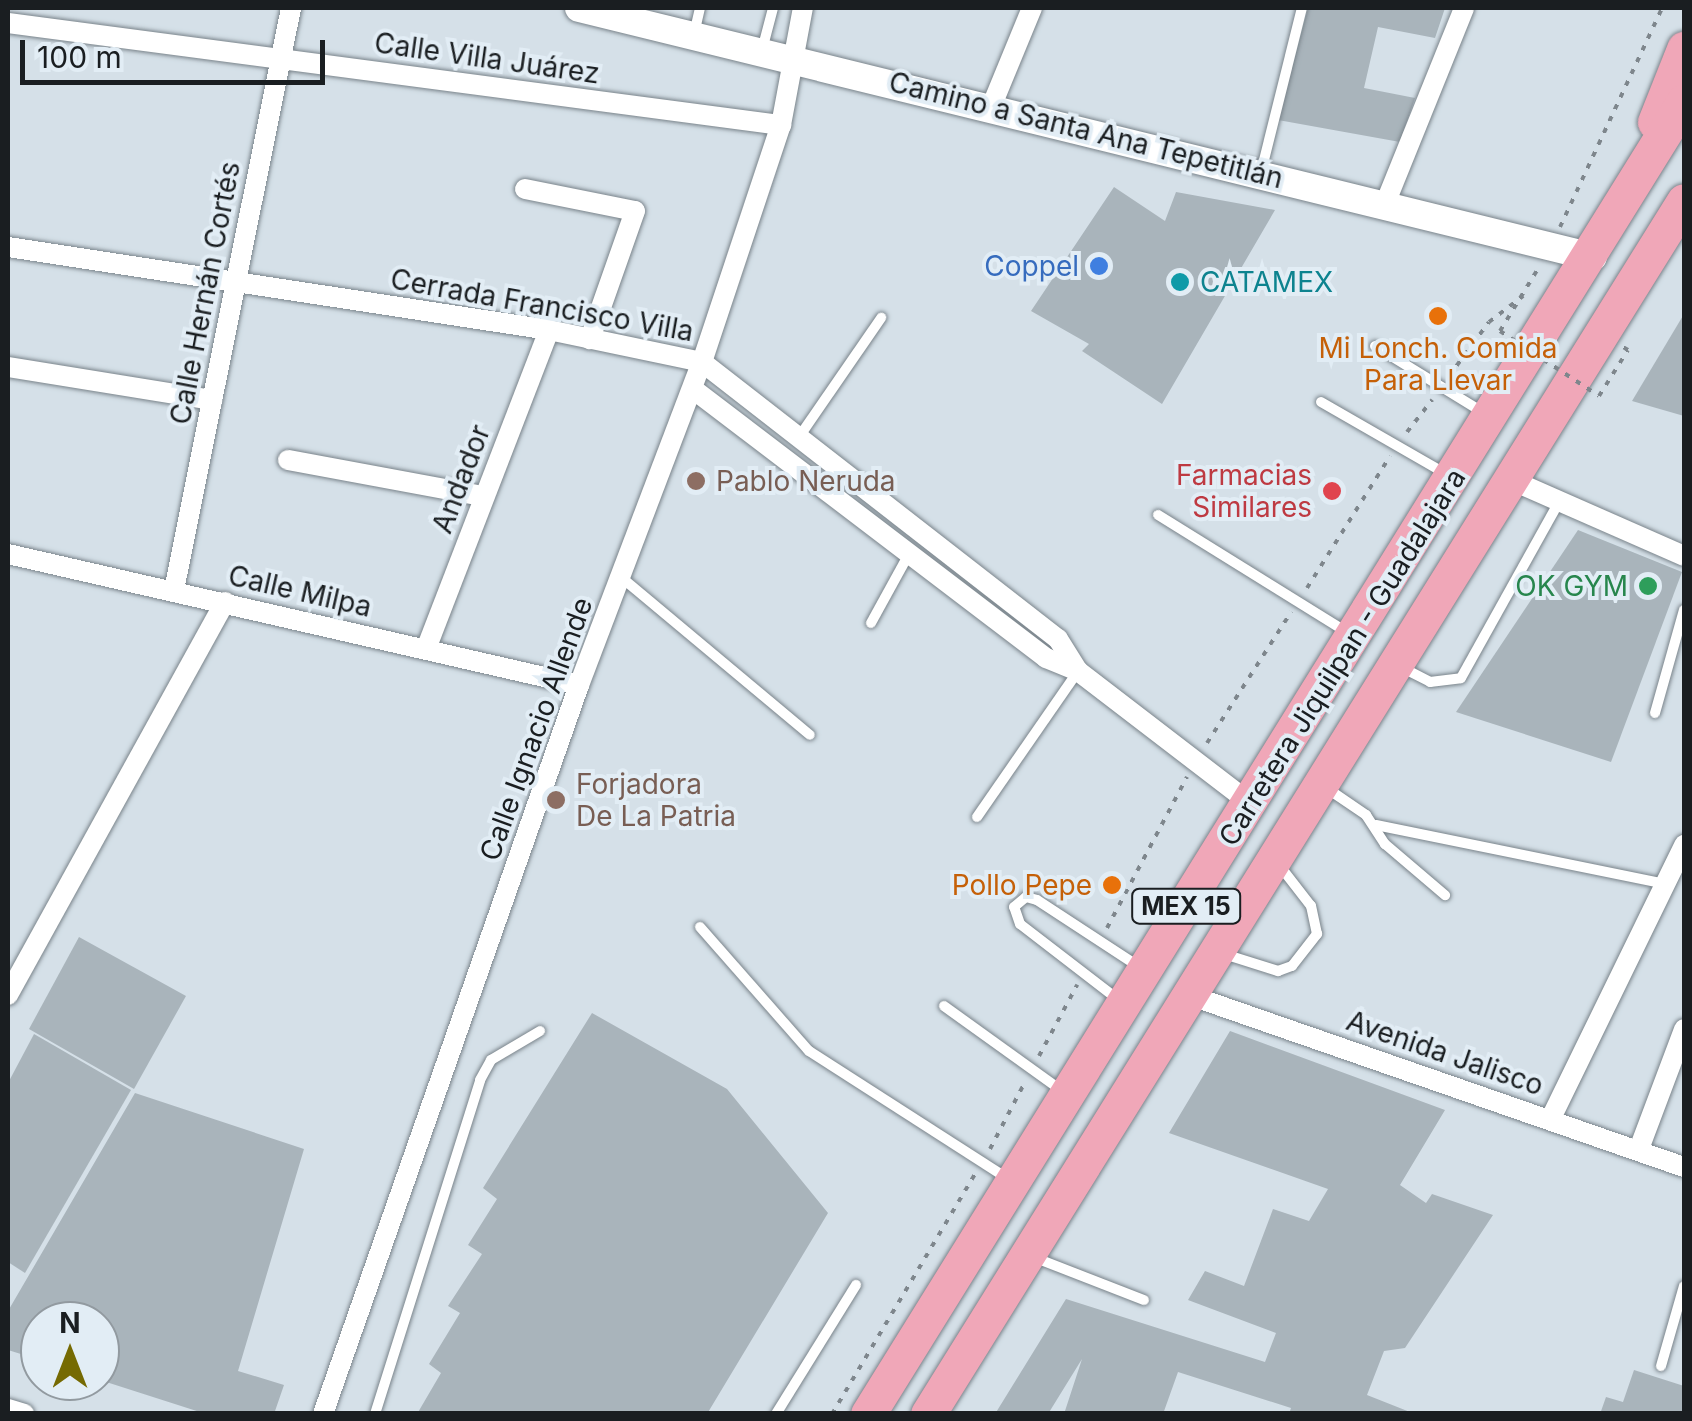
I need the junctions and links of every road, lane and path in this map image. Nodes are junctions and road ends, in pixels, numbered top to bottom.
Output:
1 (291, 8) edge
2 (579, 8) edge
3 (773, 8) edge
4 (1032, 8) edge
5 (1302, 8) edge
6 (1464, 8) edge
7 (1662, 8) edge
8 (797, 9) edge
9 (697, 21) edge
10 (8, 23) edge
11 (1684, 49) edge
12 (762, 52) junction
13 (281, 58) junction
14 (794, 61) junction
15 (1684, 101) edge
16 (992, 105) junction
17 (781, 125) junction
18 (1261, 173) junction
19 (525, 190) dead end
20 (1626, 192) junction
21 (1684, 201) edge
22 (1385, 204) junction
23 (1551, 245) junction
24 (8, 247) edge
25 (1593, 257) junction
26 (236, 282) junction
27 (1523, 296) junction
28 (880, 318) dead end
29 (549, 330) junction
30 (590, 339) junction
31 (1375, 346) dead end
32 (1628, 350) dead end
33 (702, 362) junction
34 (8, 367) edge
35 (1440, 388) junction
36 (693, 389) junction
37 (212, 400) junction
38 (1321, 402) dead end
39 (1492, 418) junction
40 (799, 437) junction
41 (1395, 449) junction
42 (288, 460) dead end
43 (1454, 478) junction
44 (1509, 479) junction
45 (484, 496) junction
46 (1559, 501) junction
47 (1158, 514) dead end
48 (8, 554) edge
49 (910, 554) junction
50 (1684, 556) edge
51 (621, 576) junction
52 (174, 590) junction
53 (225, 602) junction
54 (1297, 604) junction
55 (1684, 610) edge
56 (871, 624) dead end
57 (1354, 637) junction
58 (426, 649) junction
59 (1393, 663) junction
60 (1078, 671) junction
61 (578, 686) junction
62 (1655, 712) dead end
63 (810, 735) dead end
64 (1196, 762) junction
65 (1318, 782) junction
66 (1250, 804) junction
67 (977, 817) dead end
68 (1376, 825) junction
69 (1684, 845) edge
70 (1270, 859) junction
71 (1666, 884) junction
72 (1445, 895) dead end
73 (700, 927) dead end
74 (1100, 940) junction
75 (1214, 950) junction
76 (1145, 971) junction
77 (1083, 973) junction
78 (1186, 994) junction
79 (8, 995) edge
80 (1124, 1004) junction
81 (944, 1006) dead end
82 (1684, 1029) edge
83 (540, 1031) dead end
84 (1030, 1072) junction
85 (1068, 1094) junction
86 (1552, 1118) junction
87 (1639, 1149) junction
88 (982, 1164) junction
89 (1684, 1167) edge
90 (1013, 1182) junction
91 (1026, 1254) junction
92 (856, 1285) dead end
93 (1684, 1286) edge
94 (1144, 1300) dead end
95 (1661, 1366) dead end
96 (8, 1409) edge
97 (24, 1414) edge
98 (322, 1414) edge
99 (375, 1414) edge
100 (776, 1414) edge
101 (832, 1414) edge
102 (868, 1414) edge
103 (928, 1414) edge

1 - 13 street, Calle Hernán Cortés
2 - 9 street, Camino a Santa Ana Tepetitlán
3 - 12 lane
4 - 16 street
5 - 18 lane
6 - 22 street
7 - 23 path
8 - 14 street, Calle Ignacio Allende
9 - 12 street, Camino a Santa Ana Tepetitlán
10 - 13 street, Calle Villa Juárez
11 - 20 highway
12 - 14 street, Camino a Santa Ana Tepetitlán
13 - 17 street, Calle Villa Juárez
13 - 26 street, Calle Hernán Cortés
14 - 16 street, Camino a Santa Ana Tepetitlán
14 - 17 street, Calle Ignacio Allende
15 - 20 highway, Carretera Jiquilpan - Guadalajara / MEX 15
16 - 18 street, Camino a Santa Ana Tepetitlán
17 - 33 street, Calle Ignacio Allende
18 - 22 street, Camino a Santa Ana Tepetitlán
19 - 30 street
20 - 25 highway, Carretera Jiquilpan - Guadalajara / MEX 15
21 - 44 highway, Carretera Jiquilpan - Guadalajara / MEX 15
22 - 23 street, Camino a Santa Ana Tepetitlán
23 - 25 street, Camino a Santa Ana Tepetitlán
23 - 27 path
24 - 26 street, Cerrada Francisco Villa
25 - 39 highway, Carretera Jiquilpan - Guadalajara / MEX 15
26 - 29 street, Cerrada Francisco Villa
26 - 37 street, Calle Hernán Cortés
27 - 32 path, bridge
27 - 35 path
28 - 40 lane
29 - 30 street, Cerrada Francisco Villa
29 - 45 street, Andador
30 - 33 street, Cerrada Francisco Villa
31 - 35 lane
33 - 36 street, Calle Ignacio Allende
33 - 40 street, Cerrada Francisco Villa
34 - 37 street
35 - 39 lane
35 - 41 path
36 - 49 street, Cerrada Francisco Villa
36 - 51 street, Calle Ignacio Allende
37 - 52 street, Calle Hernán Cortés
38 - 41 lane
39 - 43 highway, Carretera Jiquilpan - Guadalajara / MEX 15
40 - 60 street, Cerrada Francisco Villa
41 - 43 lane
41 - 54 path
42 - 45 street
43 - 57 highway, Carretera Jiquilpan - Guadalajara / MEX 15
44 - 46 street
44 - 59 highway, Carretera Jiquilpan - Guadalajara / MEX 15
45 - 58 street, Andador
46 - 50 street
46 - 59 lane
47 - 54 lane
48 - 52 street, Calle Milpa
49 - 56 lane
49 - 60 street, Cerrada Francisco Villa
51 - 61 street, Calle Ignacio Allende
51 - 63 lane
52 - 53 street, Calle Milpa
53 - 58 street, Calle Milpa
53 - 79 street
54 - 57 lane
54 - 64 path
55 - 62 lane
57 - 66 highway, Carretera Jiquilpan - Guadalajara / MEX 15
58 - 61 street, Calle Milpa
59 - 65 highway, Carretera Jiquilpan - Guadalajara / MEX 15
60 - 64 street, Cerrada Francisco Villa
60 - 67 lane
61 - 98 street, Calle Ignacio Allende
64 - 66 street, Cerrada Francisco Villa
64 - 74 path
65 - 68 lane
65 - 70 highway, Carretera Jiquilpan - Guadalajara / MEX 15
66 - 76 highway, Carretera Jiquilpan - Guadalajara / MEX 15
68 - 71 lane
68 - 72 lane
69 - 71 street
70 - 75 highway, Carretera Jiquilpan - Guadalajara / MEX 15
70 - 75 lane
71 - 86 street
73 - 88 lane
74 - 76 lane
74 - 77 lane
75 - 78 highway, Carretera Jiquilpan - Guadalajara / MEX 15
76 - 80 highway, Carretera Jiquilpan - Guadalajara / MEX 15
77 - 80 lane
77 - 84 path
78 - 86 street, Avenida Jalisco
78 - 91 highway, Carretera Jiquilpan - Guadalajara / MEX 15
80 - 85 highway, Carretera Jiquilpan - Guadalajara / MEX 15
81 - 84 lane
82 - 87 street
83 - 99 lane
84 - 85 lane
84 - 88 path
85 - 90 highway, Carretera Jiquilpan - Guadalajara / MEX 15
86 - 87 street, Avenida Jalisco
87 - 89 street, Avenida Jalisco
88 - 90 lane
88 - 101 path
90 - 102 highway, Carretera Jiquilpan - Guadalajara / MEX 15
91 - 94 lane
91 - 103 highway, Carretera Jiquilpan - Guadalajara / MEX 15
92 - 100 lane
93 - 95 lane
96 - 97 street

